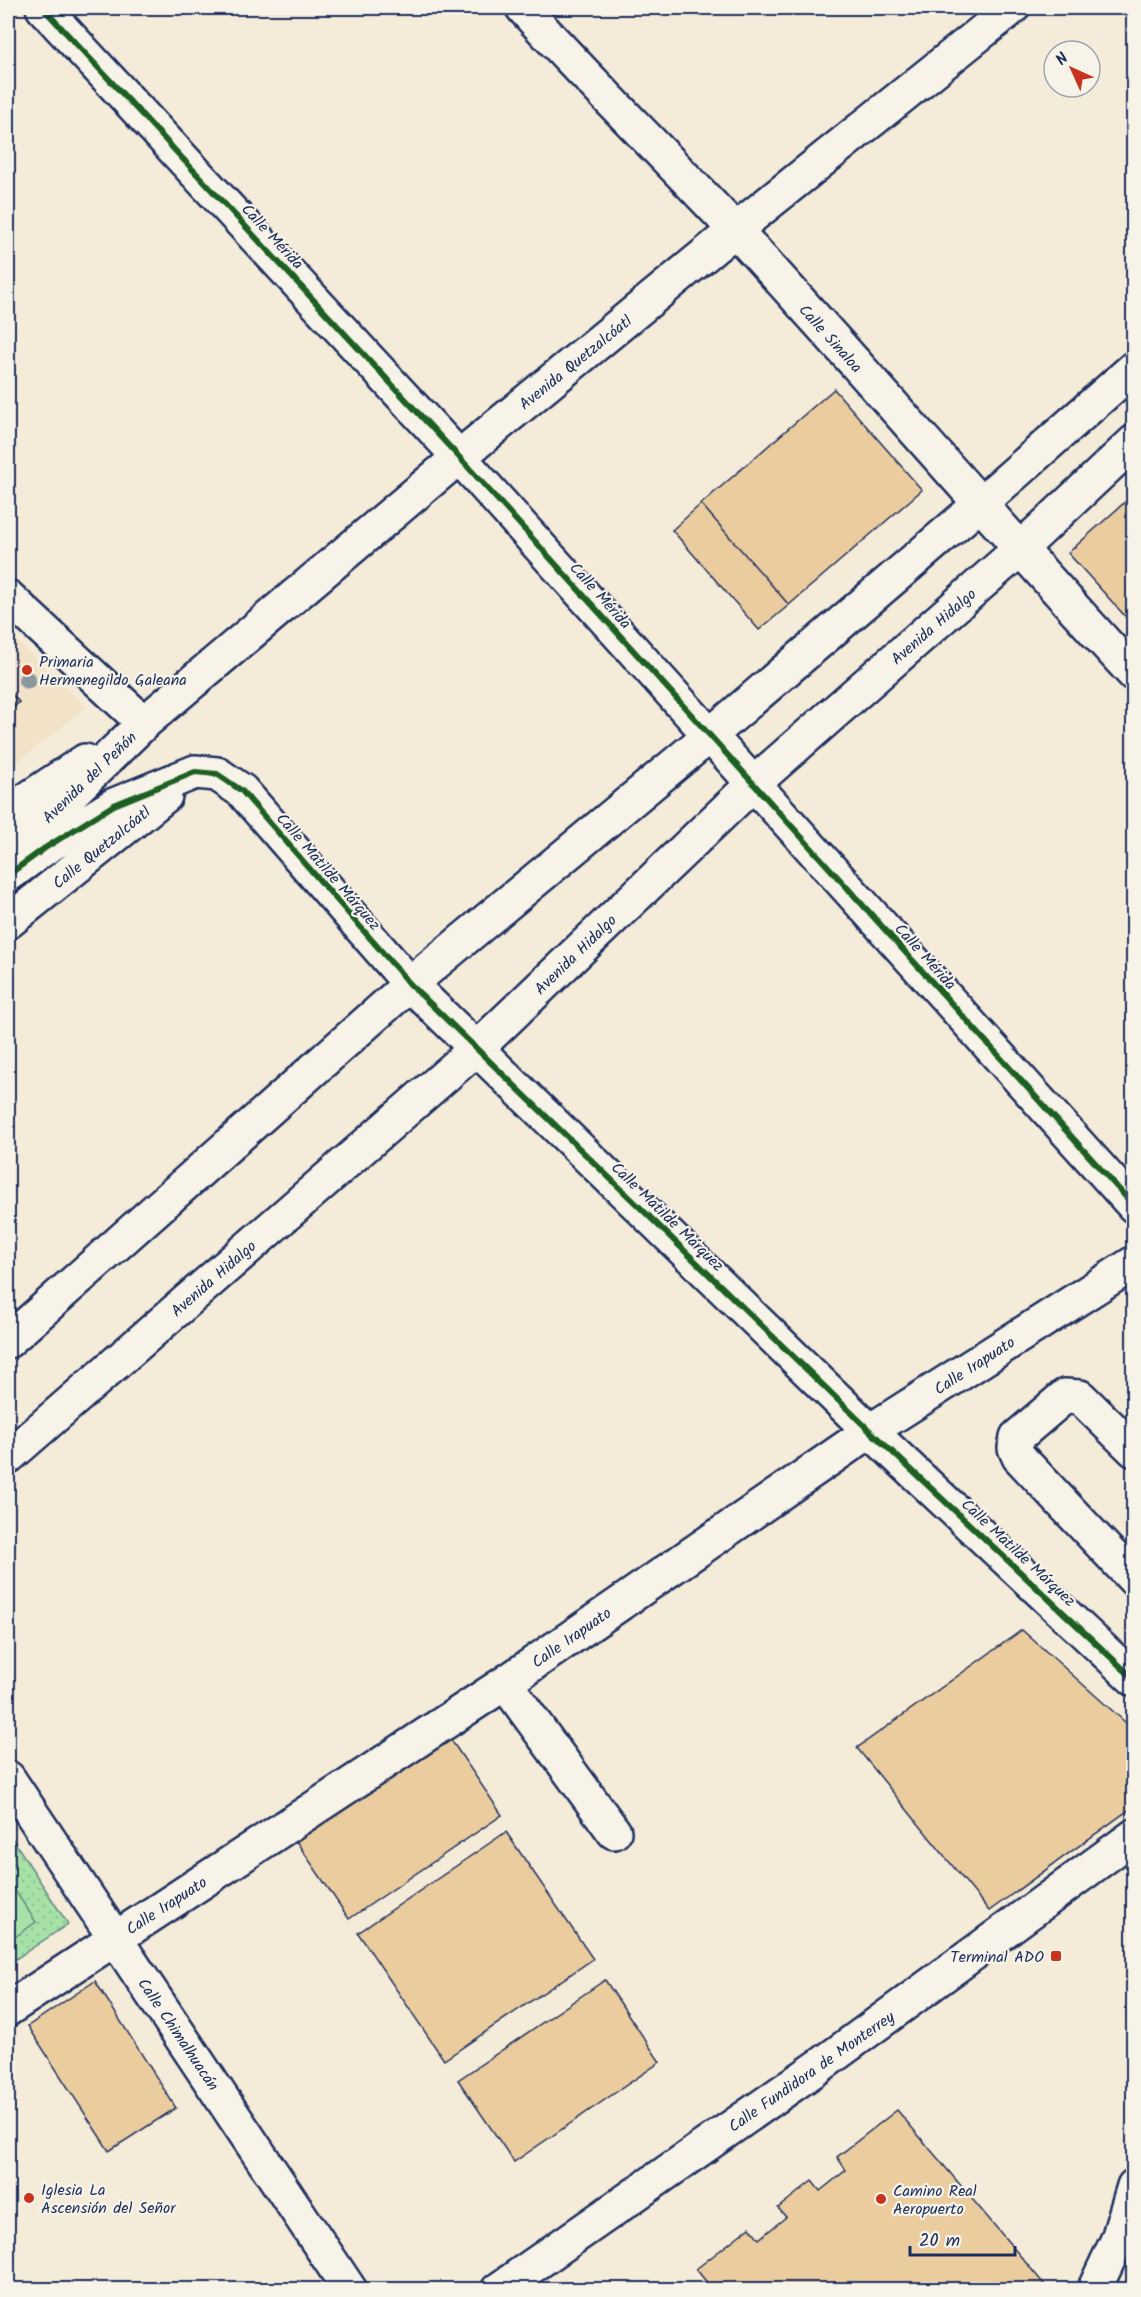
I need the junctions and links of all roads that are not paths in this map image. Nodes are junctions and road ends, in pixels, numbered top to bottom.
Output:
1 (43, 8) edge
2 (523, 8) edge
3 (1012, 8) edge
4 (735, 230) junction
5 (1134, 368) edge
6 (1134, 442) edge
7 (459, 457) junction
8 (980, 504) junction
9 (1019, 550) junction
10 (8, 597) edge
11 (1134, 674) edge
12 (144, 723) junction
13 (709, 736) junction
14 (195, 772) junction
15 (753, 784) junction
16 (8, 812) edge
17 (8, 855) edge
18 (8, 875) edge
19 (8, 922) edge
20 (410, 984) junction
21 (476, 1049) junction
22 (1134, 1206) edge
23 (1134, 1263) edge
24 (8, 1341) edge
25 (870, 1431) junction
26 (1134, 1450) edge
27 (8, 1457) edge
28 (1134, 1579) edge
29 (1134, 1679) edge
30 (505, 1683) junction
31 (8, 1778) edge
32 (614, 1832) dead end
33 (1127, 1841) edge
34 (114, 1938) junction
35 (8, 2009) edge
36 (1134, 2186) edge
37 (350, 2289) edge
38 (498, 2289) edge
39 (1095, 2289) edge

1 - 7 street, Calle Mérida
2 - 4 street, Calle Sinaloa
3 - 4 street, Avenida Quetzalcóatl
4 - 7 street, Avenida Quetzalcóatl
4 - 8 street, Calle Sinaloa
5 - 8 street
6 - 9 street, Avenida Hidalgo
7 - 12 street, Avenida Quetzalcóatl
7 - 13 street, Calle Mérida
8 - 9 street, Calle Sinaloa
8 - 13 street
9 - 11 street, Calle Sinaloa
9 - 15 street, Avenida Hidalgo
10 - 12 street
12 - 16 street
12 - 17 street, Avenida del Peñón
13 - 15 street, Calle Mérida
13 - 20 street
14 - 18 street, Avenida del Peñón
14 - 19 street, Calle Quetzalcóatl
14 - 20 street, Calle Matilde Márquez
15 - 21 street, Avenida Hidalgo
15 - 22 street, Calle Mérida
20 - 21 street, Calle Matilde Márquez
20 - 24 street
21 - 25 street, Calle Matilde Márquez
21 - 27 street, Avenida Hidalgo
23 - 25 street, Calle Irapuato
25 - 29 street, Calle Matilde Márquez
25 - 30 street, Calle Irapuato
26 - 28 street
30 - 32 street
30 - 34 street, Calle Irapuato
31 - 34 street, Calle Chimalhuacán
33 - 38 street, Calle Fundidora de Monterrey
34 - 35 street, Calle Irapuato
34 - 37 street, Calle Chimalhuacán
36 - 39 street

